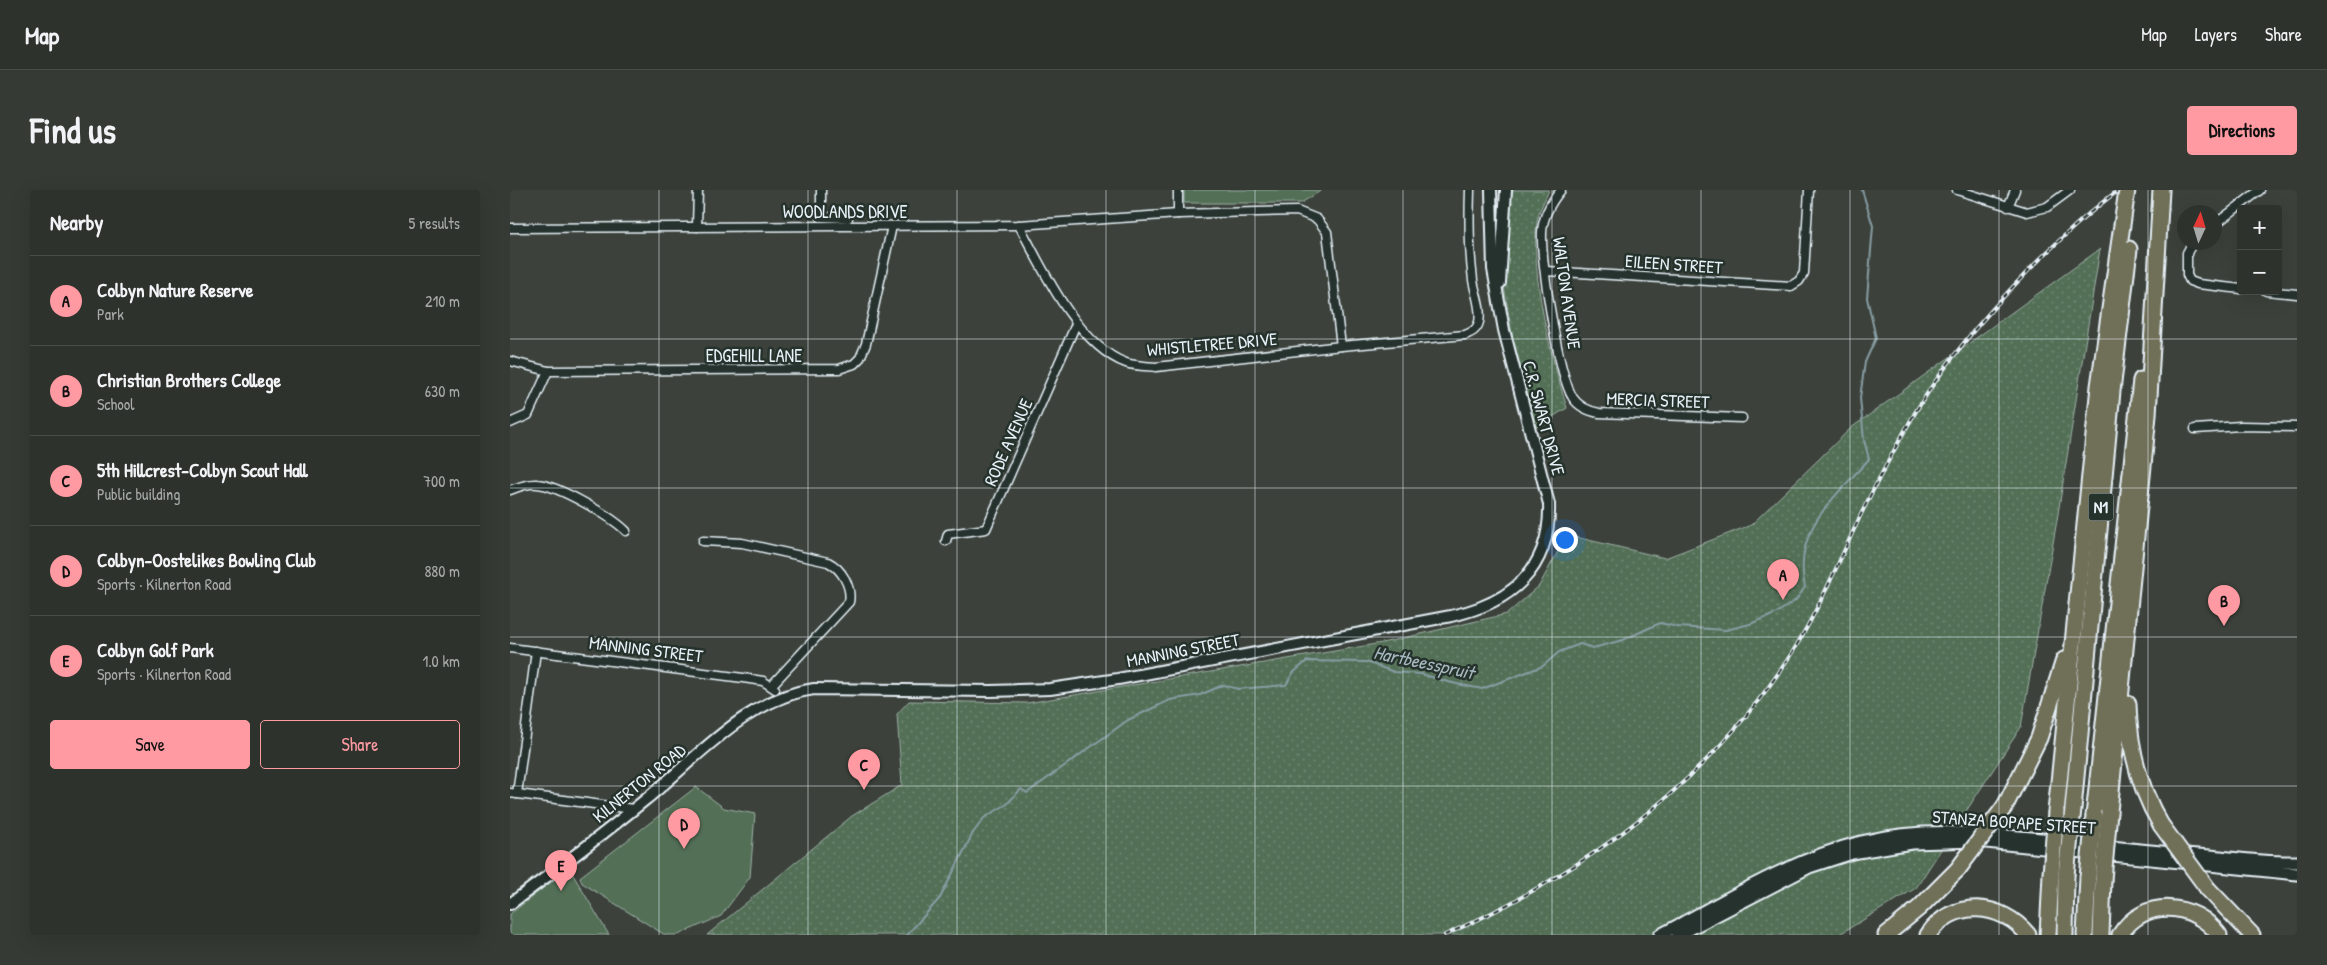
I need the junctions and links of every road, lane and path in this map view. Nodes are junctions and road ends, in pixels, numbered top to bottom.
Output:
1 (698, 190) edge
2 (821, 190) edge
3 (1178, 190) edge
4 (1470, 190) edge
5 (1492, 190) edge
6 (1506, 190) edge
7 (1561, 190) edge
8 (1809, 190) edge
9 (1957, 190) edge
10 (2015, 190) edge
11 (2070, 190) edge
12 (2127, 190) edge
13 (2136, 190) edge
14 (2161, 190) edge
15 (2260, 190) edge
16 (2008, 207) junction
17 (2129, 209) junction
18 (1178, 214) junction
19 (2159, 214) junction
20 (848, 218) dead end
21 (2222, 219) edge
22 (1019, 225) junction
23 (892, 226) junction
24 (697, 227) junction
25 (510, 228) edge
26 (2189, 250) edge
27 (1546, 271) junction
28 (2237, 289) edge
29 (2282, 293) edge
30 (2297, 294) edge
31 (1499, 302) junction
32 (1076, 324) junction
33 (1341, 346) junction
34 (510, 361) edge
35 (548, 371) junction
36 (1576, 402) joint
37 (1742, 418) dead end
38 (510, 423) edge
39 (2297, 427) edge
40 (2195, 429) dead end
41 (510, 490) edge
42 (2087, 513) junction
43 (626, 531) dead end
44 (703, 541) dead end
45 (946, 541) dead end
46 (1544, 542) joint
47 (2133, 585) junction
48 (510, 648) edge
49 (536, 651) junction
50 (792, 693) joint
51 (514, 793) edge
52 (633, 810) junction
53 (2297, 863) edge
54 (2297, 874) edge
55 (510, 904) edge
56 (1660, 935) edge
57 (1678, 935) edge
58 (1886, 935) edge
59 (1928, 935) edge
60 (2028, 935) edge
61 (2048, 935) edge
62 (2065, 935) edge
63 (2085, 935) edge
64 (2101, 935) edge
65 (2120, 935) edge
66 (2219, 935) edge
67 (2252, 935) edge

1 - 24 street
2 - 20 street
3 - 18 street
4 - 33 street, WHISTLETREE DRIVE
5 - 31 street, C.R. SWART DRIVE
6 - 31 street, C.R. SWART DRIVE
7 - 27 street, WALTON AVENUE
8 - 27 street, EILEEN STREET
9 - 16 street
10 - 16 street
11 - 16 street
12 - 17 highway
13 - 17 highway, N1
14 - 19 highway, N1
15 - 21 street
17 - 42 highway
17 - 62 highway, N1, bridge
18 - 22 street, WOODLANDS DRIVE
18 - 33 street, WOODLANDS DRIVE
19 - 47 highway
19 - 63 highway, N1, bridge
22 - 23 street, WOODLANDS DRIVE
22 - 32 street, WHISTLETREE DRIVE
23 - 24 street, WOODLANDS DRIVE
23 - 35 street, EDGEHILL LANE
24 - 25 street, WOODLANDS DRIVE
26 - 28 street
27 - 36 street, WALTON AVENUE
29 - 30 street
31 - 46 street, C.R. SWART DRIVE
32 - 33 street, WHISTLETREE DRIVE
32 - 45 street, RODE AVENUE
34 - 35 street, EDGEHILL LANE
35 - 38 street
36 - 37 street, MERCIA STREET
39 - 40 street
41 - 43 street
42 - 58 highway, bridge
42 - 61 highway, bridge
44 - 49 street, MANNING STREET
46 - 50 street, MANNING STREET
47 - 64 highway, bridge
47 - 67 highway, bridge
48 - 49 street, MANNING STREET
49 - 51 street
50 - 52 street, KILNERTON ROAD
51 - 52 street
52 - 55 street, KILNERTON ROAD
53 - 56 main road, STANZA BOPAPE STREET
54 - 57 main road, STANZA BOPAPE STREET
59 - 60 highway
65 - 66 highway

